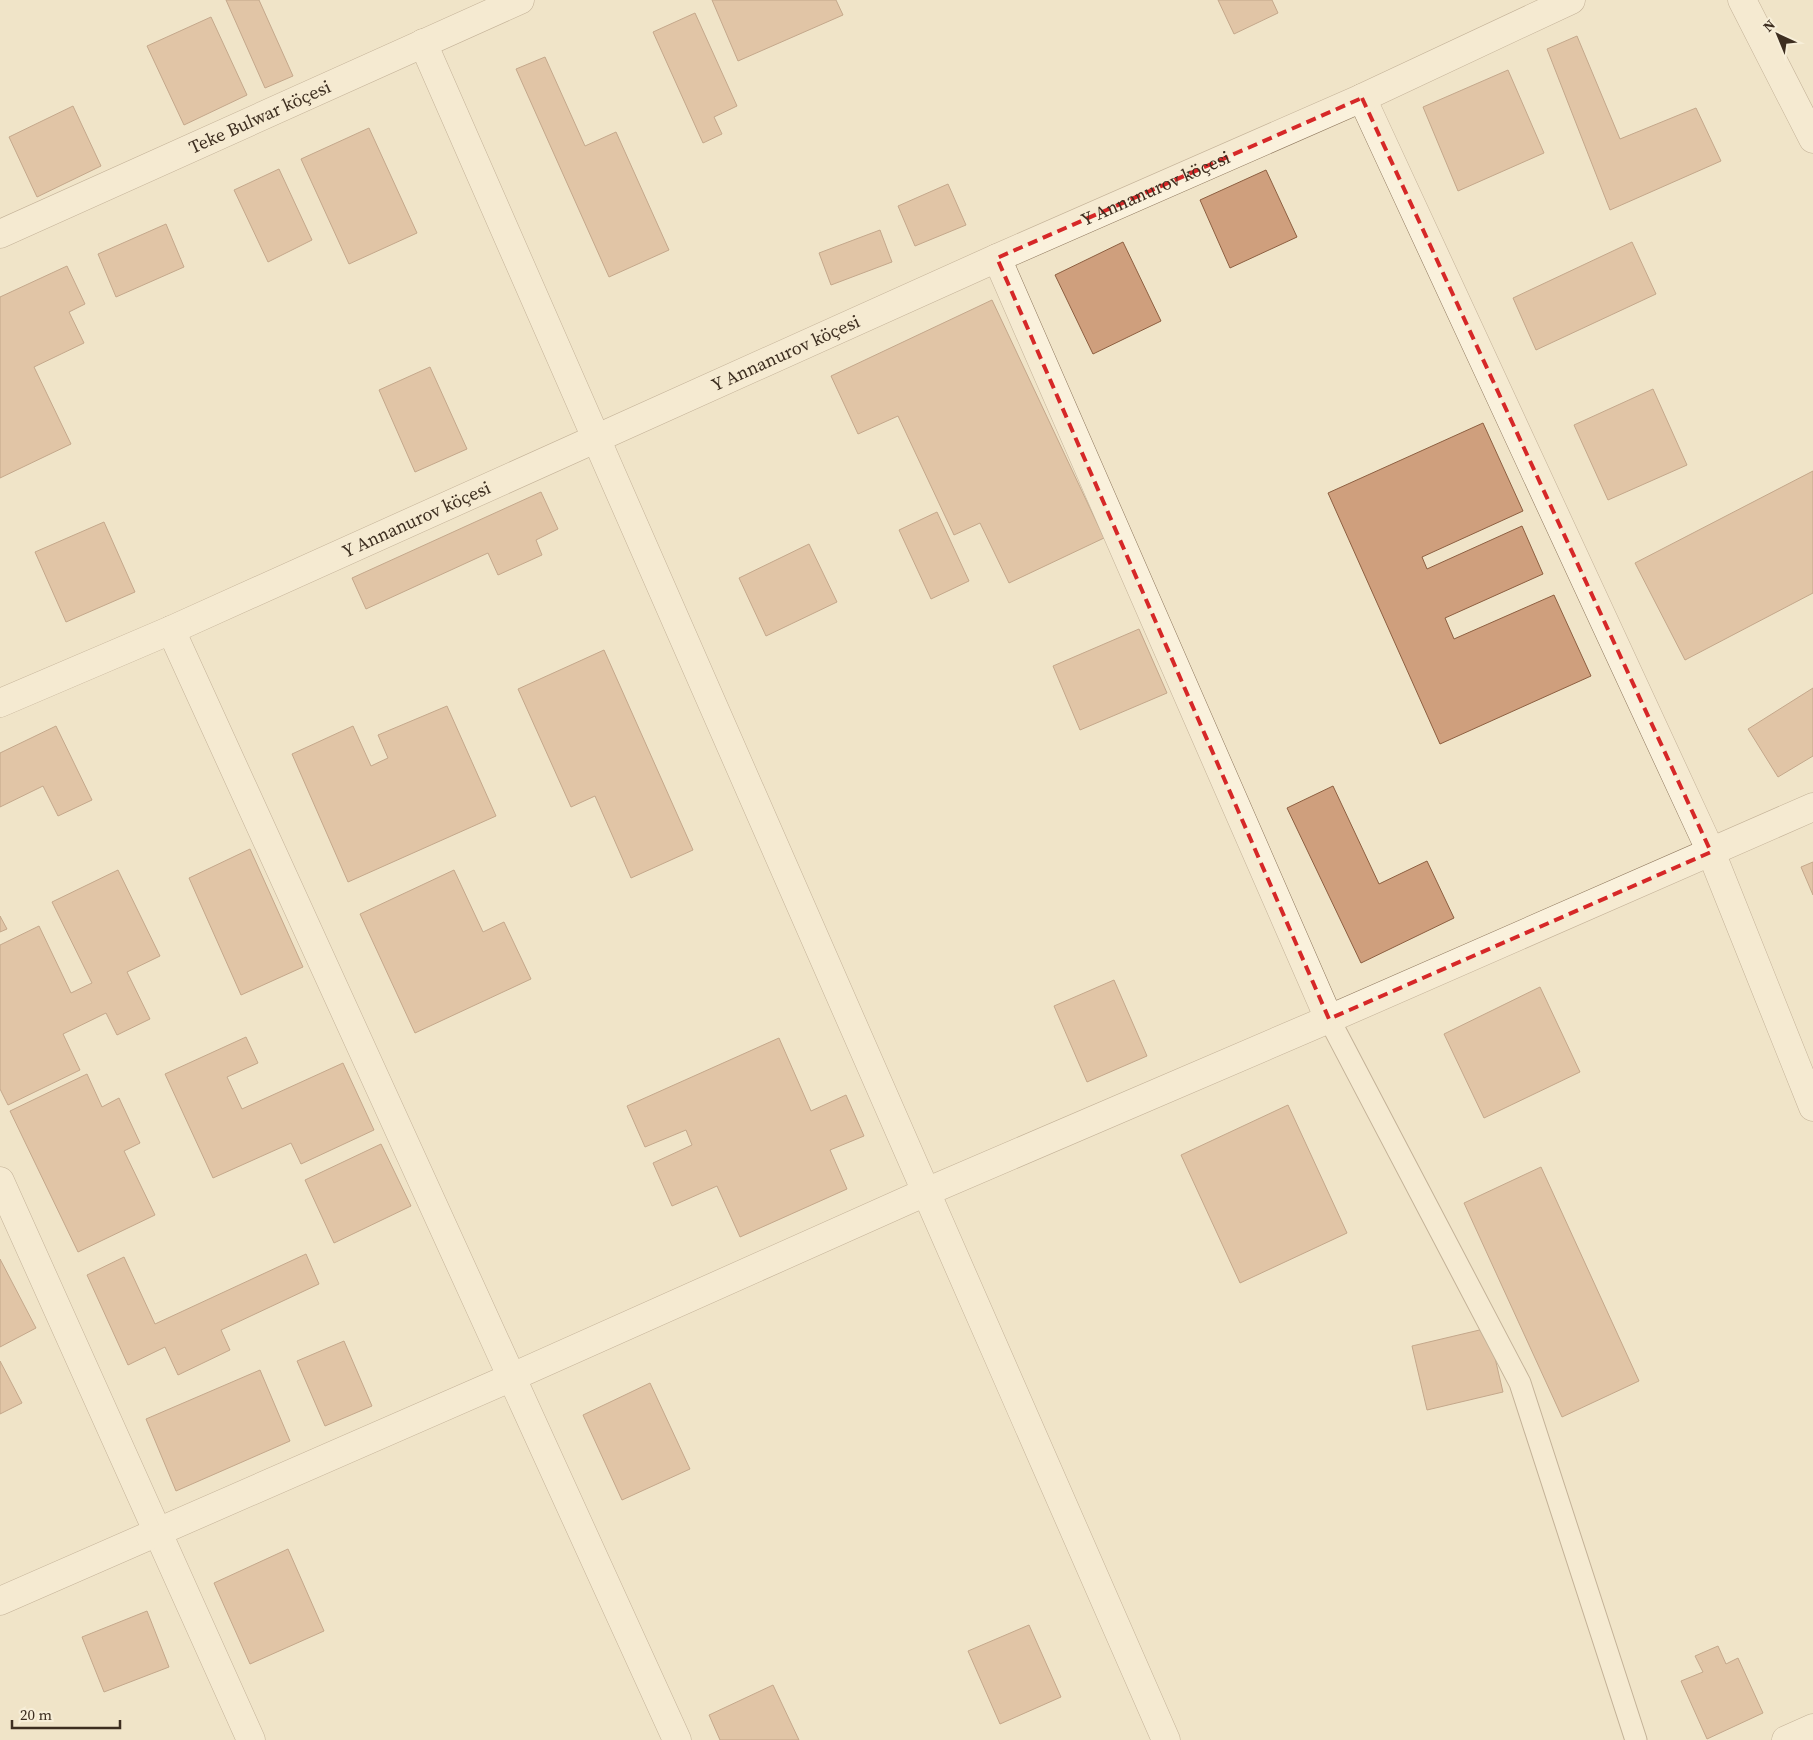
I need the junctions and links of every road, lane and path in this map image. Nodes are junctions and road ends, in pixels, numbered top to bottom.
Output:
1 (520, 0) edge
2 (1571, 0) edge
3 (1742, 0) edge
4 (423, 43) junction
5 (1362, 98) junction
6 (1813, 139) edge
7 (0, 234) edge
8 (997, 258) junction
9 (596, 438) junction
10 (171, 630) junction
11 (0, 703) edge
12 (1813, 807) edge
13 (1711, 852) junction
14 (1329, 1019) junction
15 (1813, 1107) edge
16 (0, 1181) edge
17 (926, 1192) junction
18 (512, 1377) junction
19 (158, 1532) junction
20 (0, 1601) edge
21 (1813, 1728) edge
22 (251, 1740) edge
23 (677, 1740) edge
24 (1166, 1740) edge
25 (1636, 1740) edge
26 (1786, 1740) edge

1 - 4 street, Teke Bulwar köçesi
2 - 5 street, Y Annanurov köçesi
3 - 6 street
4 - 7 street, Teke Bulwar köçesi
4 - 9 street
5 - 8 street, Y Annanurov köçesi
5 - 13 street
8 - 9 street, Y Annanurov köçesi
8 - 14 street
9 - 10 street, Y Annanurov köçesi
9 - 17 street
10 - 11 street, Y Annanurov köçesi
10 - 18 street
12 - 13 street
13 - 14 street
13 - 15 street
14 - 17 street
14 - 25 lane
16 - 19 street
17 - 18 street
17 - 24 street
18 - 19 street
18 - 23 street
19 - 20 street
19 - 22 street
21 - 26 street

